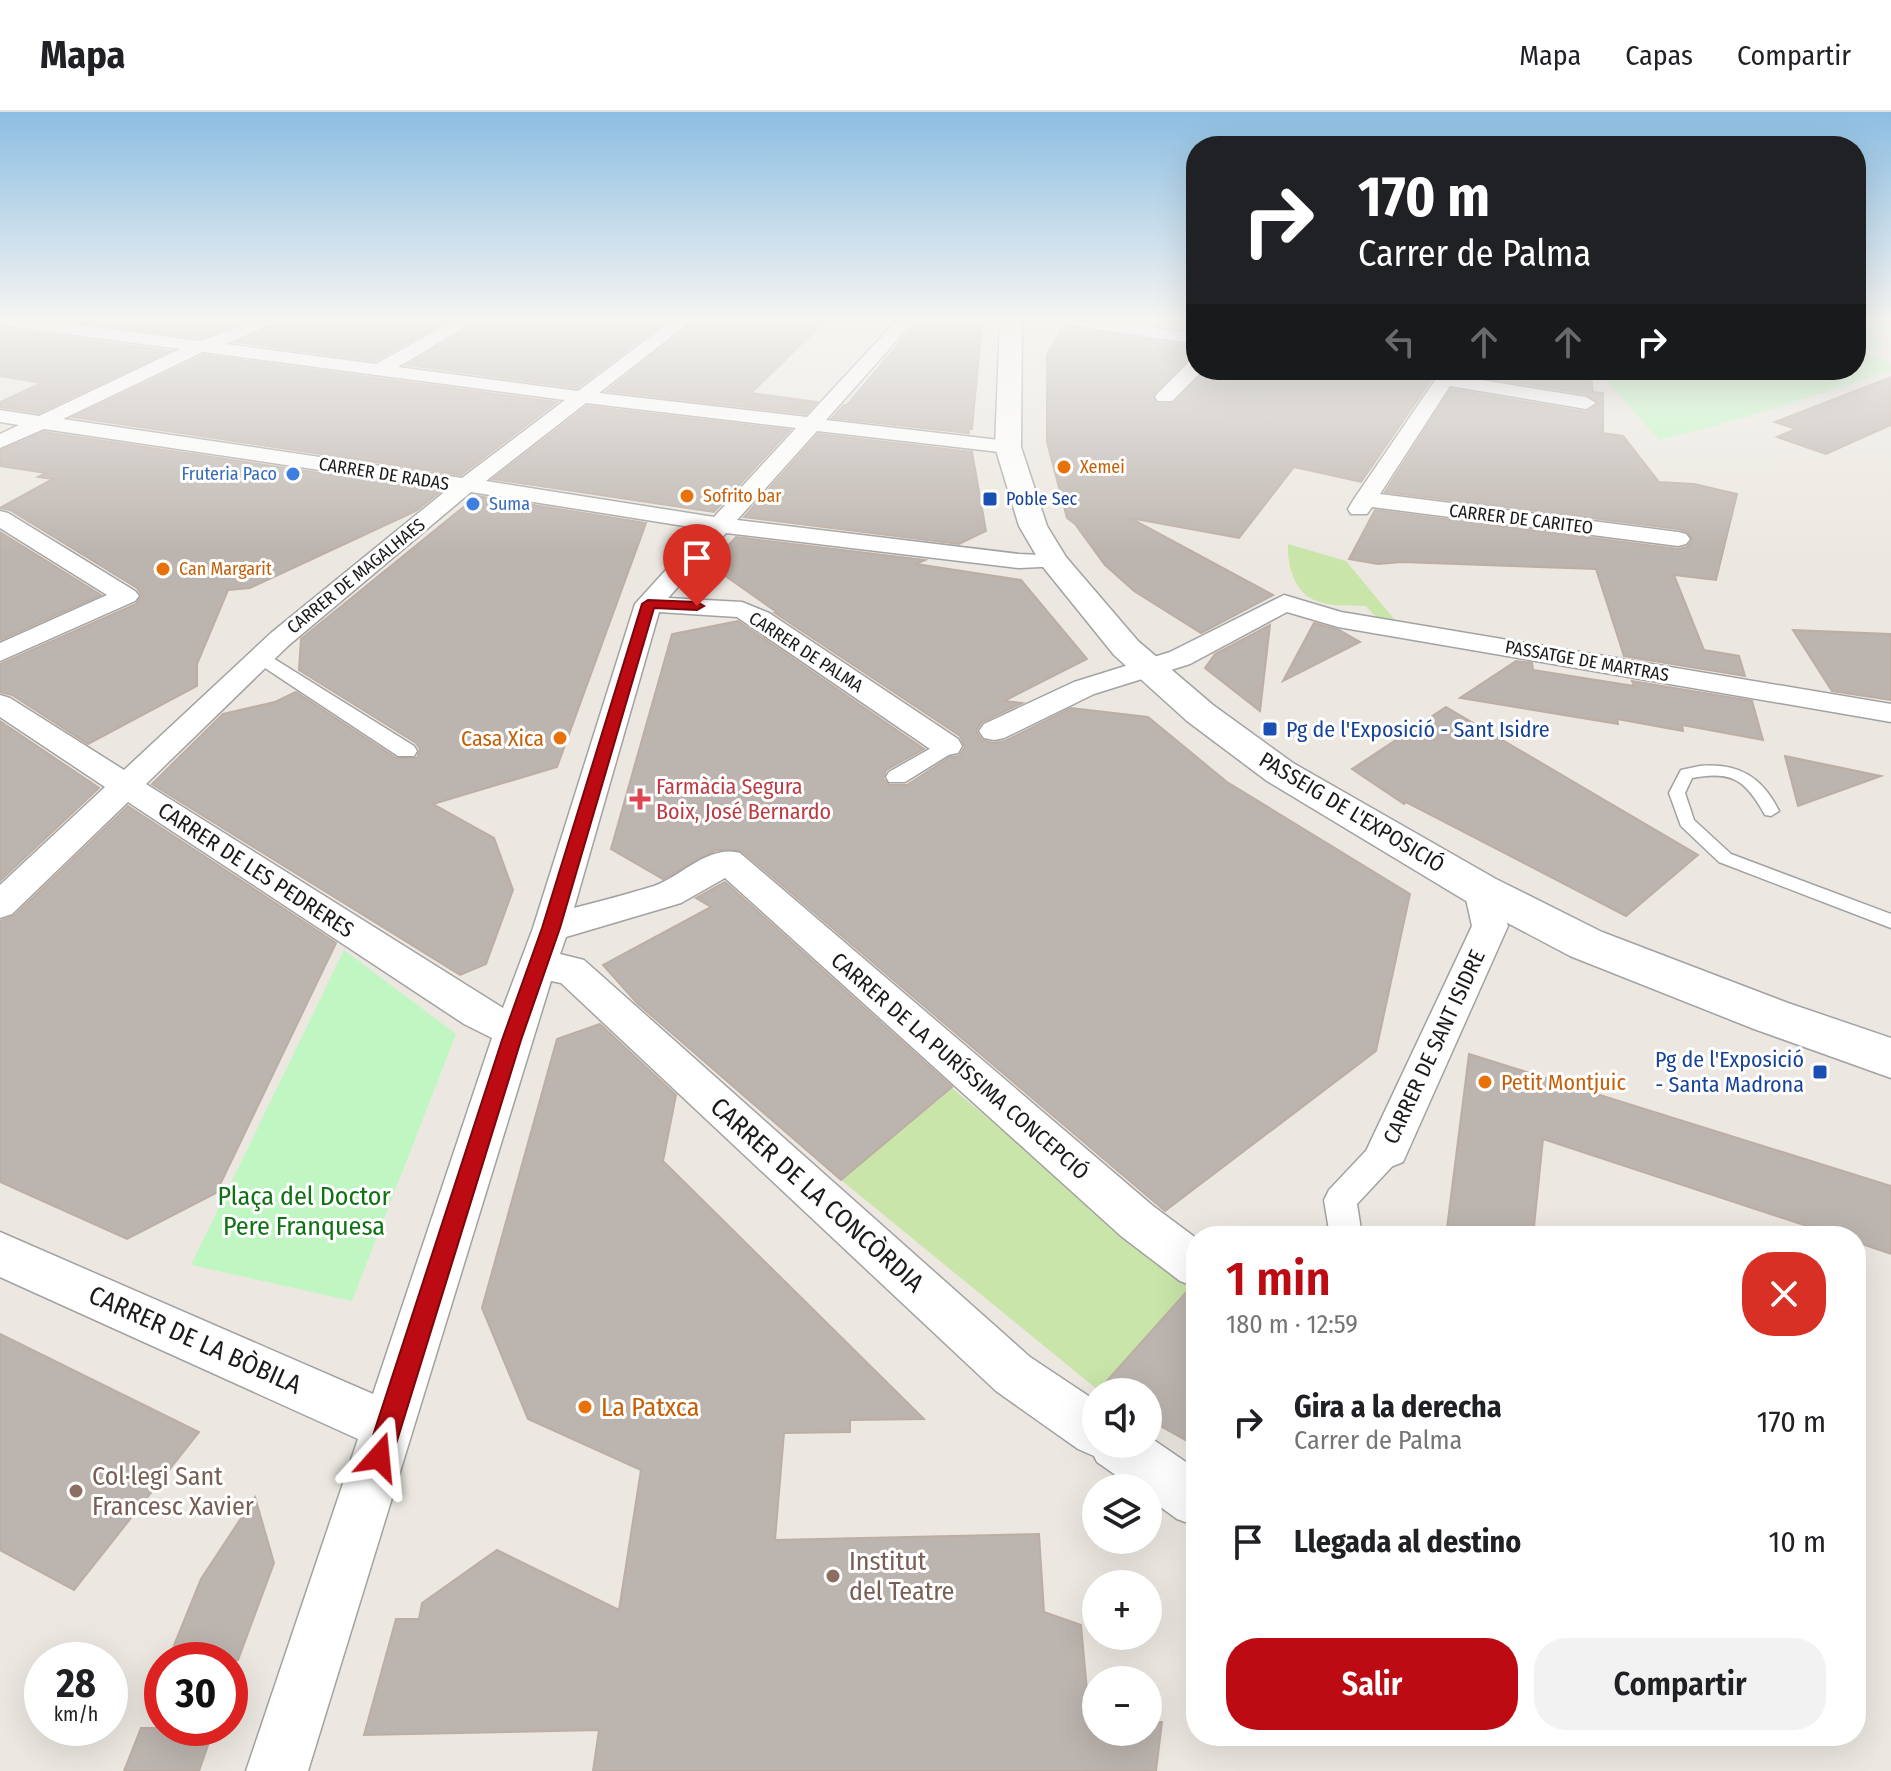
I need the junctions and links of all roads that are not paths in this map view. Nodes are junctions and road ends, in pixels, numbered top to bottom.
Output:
1 (90, 398) edge
2 (581, 398) edge
3 (595, 398) edge
4 (835, 398) edge
5 (1009, 398) edge
6 (1432, 398) edge
7 (1563, 398) edge
8 (1586, 403) dead end
9 (0, 416) edge
10 (40, 422) junction
11 (812, 424) junction
12 (0, 442) edge
13 (1008, 447) junction
14 (465, 486) junction
15 (0, 518) edge
16 (720, 525) junction
17 (1678, 539) dead end
18 (1054, 561) junction
19 (648, 604) junction
20 (0, 653) edge
21 (260, 656) junction
22 (1146, 667) junction
23 (0, 704) edge
24 (1891, 713) edge
25 (994, 731) dead end
26 (947, 746) joint
27 (406, 751) dead end
28 (897, 777) dead end
29 (125, 785) junction
30 (1771, 811) dead end
31 (1481, 890) junction
32 (0, 905) edge
33 (1891, 921) edge
34 (544, 947) junction
35 (514, 1031) junction
36 (1891, 1058) edge
37 (1388, 1149) joint
38 (1344, 1226) edge
39 (0, 1254) edge
40 (1186, 1258) edge
41 (1082, 1421) edge
42 (389, 1427) junction
43 (1135, 1458) edge
44 (1186, 1493) edge
45 (277, 1771) edge

1 - 10 street
2 - 14 street, CARRER DE MAGALHAES
3 - 11 street
4 - 11 street
5 - 13 street, PASSEIG DE L'EXPOSICIÓ
6 - 17 street, CARRER DE CARITEO
7 - 8 street
9 - 10 street, CARRER DE RADAS
10 - 12 street
10 - 14 street, CARRER DE RADAS
11 - 13 street
11 - 16 street
13 - 18 street, PASSEIG DE L'EXPOSICIÓ
14 - 16 street, CARRER DE RADAS
14 - 21 street, CARRER DE MAGALHAES
15 - 20 street
16 - 18 street, CARRER DE RADAS
16 - 19 street
18 - 22 street, PASSEIG DE L'EXPOSICIÓ
19 - 26 street, CARRER DE PALMA
19 - 34 street
21 - 27 street
21 - 29 street, CARRER DE MAGALHAES
22 - 24 street, PASSATGE DE MARTRAS
22 - 25 street
22 - 31 street, PASSEIG DE L'EXPOSICIÓ
23 - 29 street, CARRER DE LES PEDRERES
26 - 28 street
29 - 32 street, CARRER DE MAGALHAES
29 - 35 street, CARRER DE LES PEDRERES
30 - 33 lane
31 - 36 street, PASSEIG DE L'EXPOSICIÓ
31 - 37 street, CARRER DE SANT ISIDRE
34 - 35 street
34 - 40 street, CARRER DE LA PURÍSSIMA CONCEPCIÓ
34 - 41 street, CARRER DE LA CONCÒRDIA
35 - 42 street
37 - 38 street, CARRER DE SANT ISIDRE
39 - 42 street, CARRER DE LA BÒBILA
42 - 45 street
43 - 44 street

